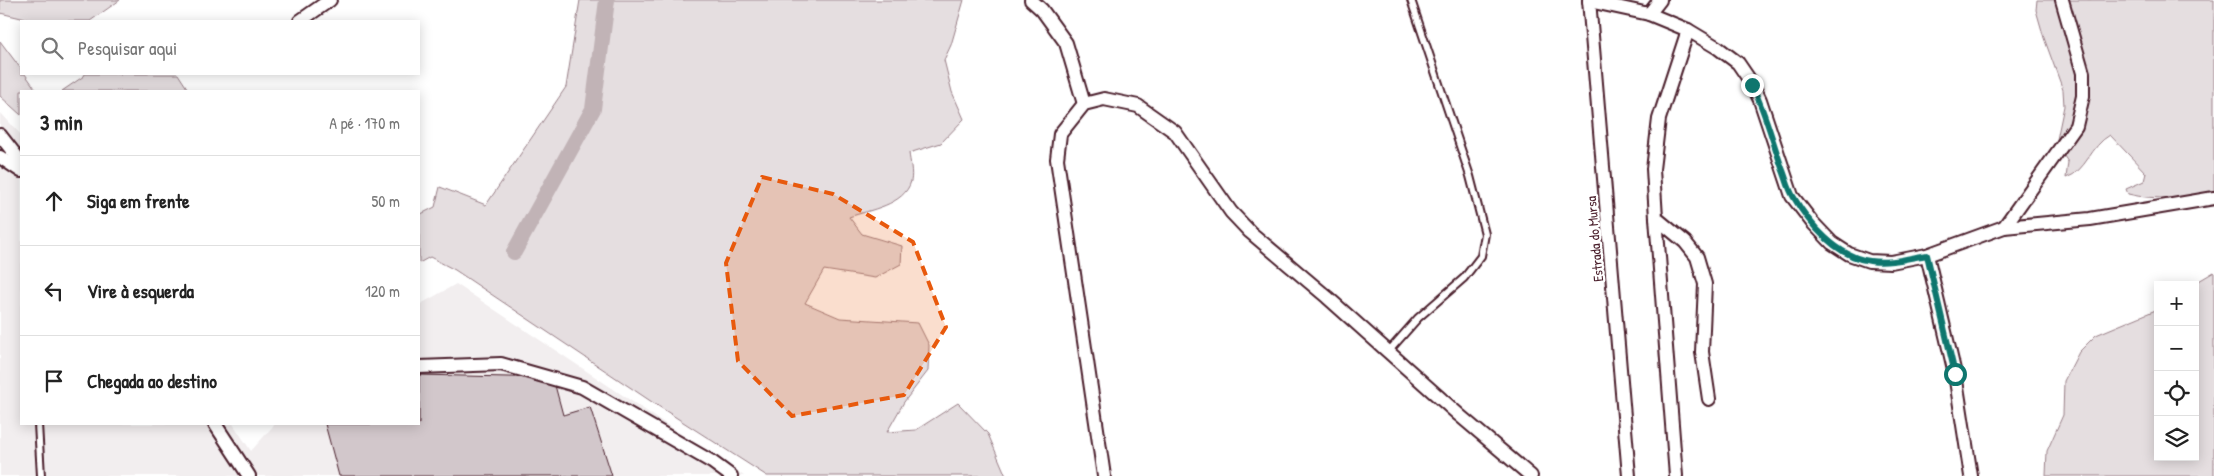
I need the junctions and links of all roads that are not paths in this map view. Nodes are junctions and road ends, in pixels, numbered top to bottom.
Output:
1 (330, 0) edge
2 (1031, 0) edge
3 (1411, 0) edge
4 (1660, 0) edge
5 (2062, 0) edge
6 (1589, 1) edge
7 (1649, 14) junction
8 (301, 20) edge
9 (1688, 30) junction
10 (1084, 104) junction
11 (0, 135) edge
12 (0, 157) edge
13 (20, 161) edge
14 (20, 170) edge
15 (2214, 198) edge
16 (1656, 218) junction
17 (2004, 227) junction
18 (1927, 255) junction
19 (1388, 352) junction
20 (420, 367) edge
21 (1709, 400) dead end
22 (38, 425) edge
23 (216, 425) edge
24 (246, 475) edge
25 (41, 476) edge
26 (731, 476) edge
27 (1104, 476) edge
28 (1532, 476) edge
29 (1629, 476) edge
30 (1676, 476) edge
31 (1971, 476) edge

1 - 8 street
2 - 10 street
3 - 19 lane
4 - 7 street
5 - 17 street
6 - 7 street
6 - 29 street, Estrada do Mursa
7 - 9 street
9 - 16 street
9 - 18 street
10 - 19 street
10 - 27 street
11 - 13 street
12 - 14 street
15 - 17 street
16 - 21 street
16 - 30 street
17 - 18 street
18 - 31 street
19 - 28 street
20 - 26 street
22 - 25 lane
23 - 24 street

